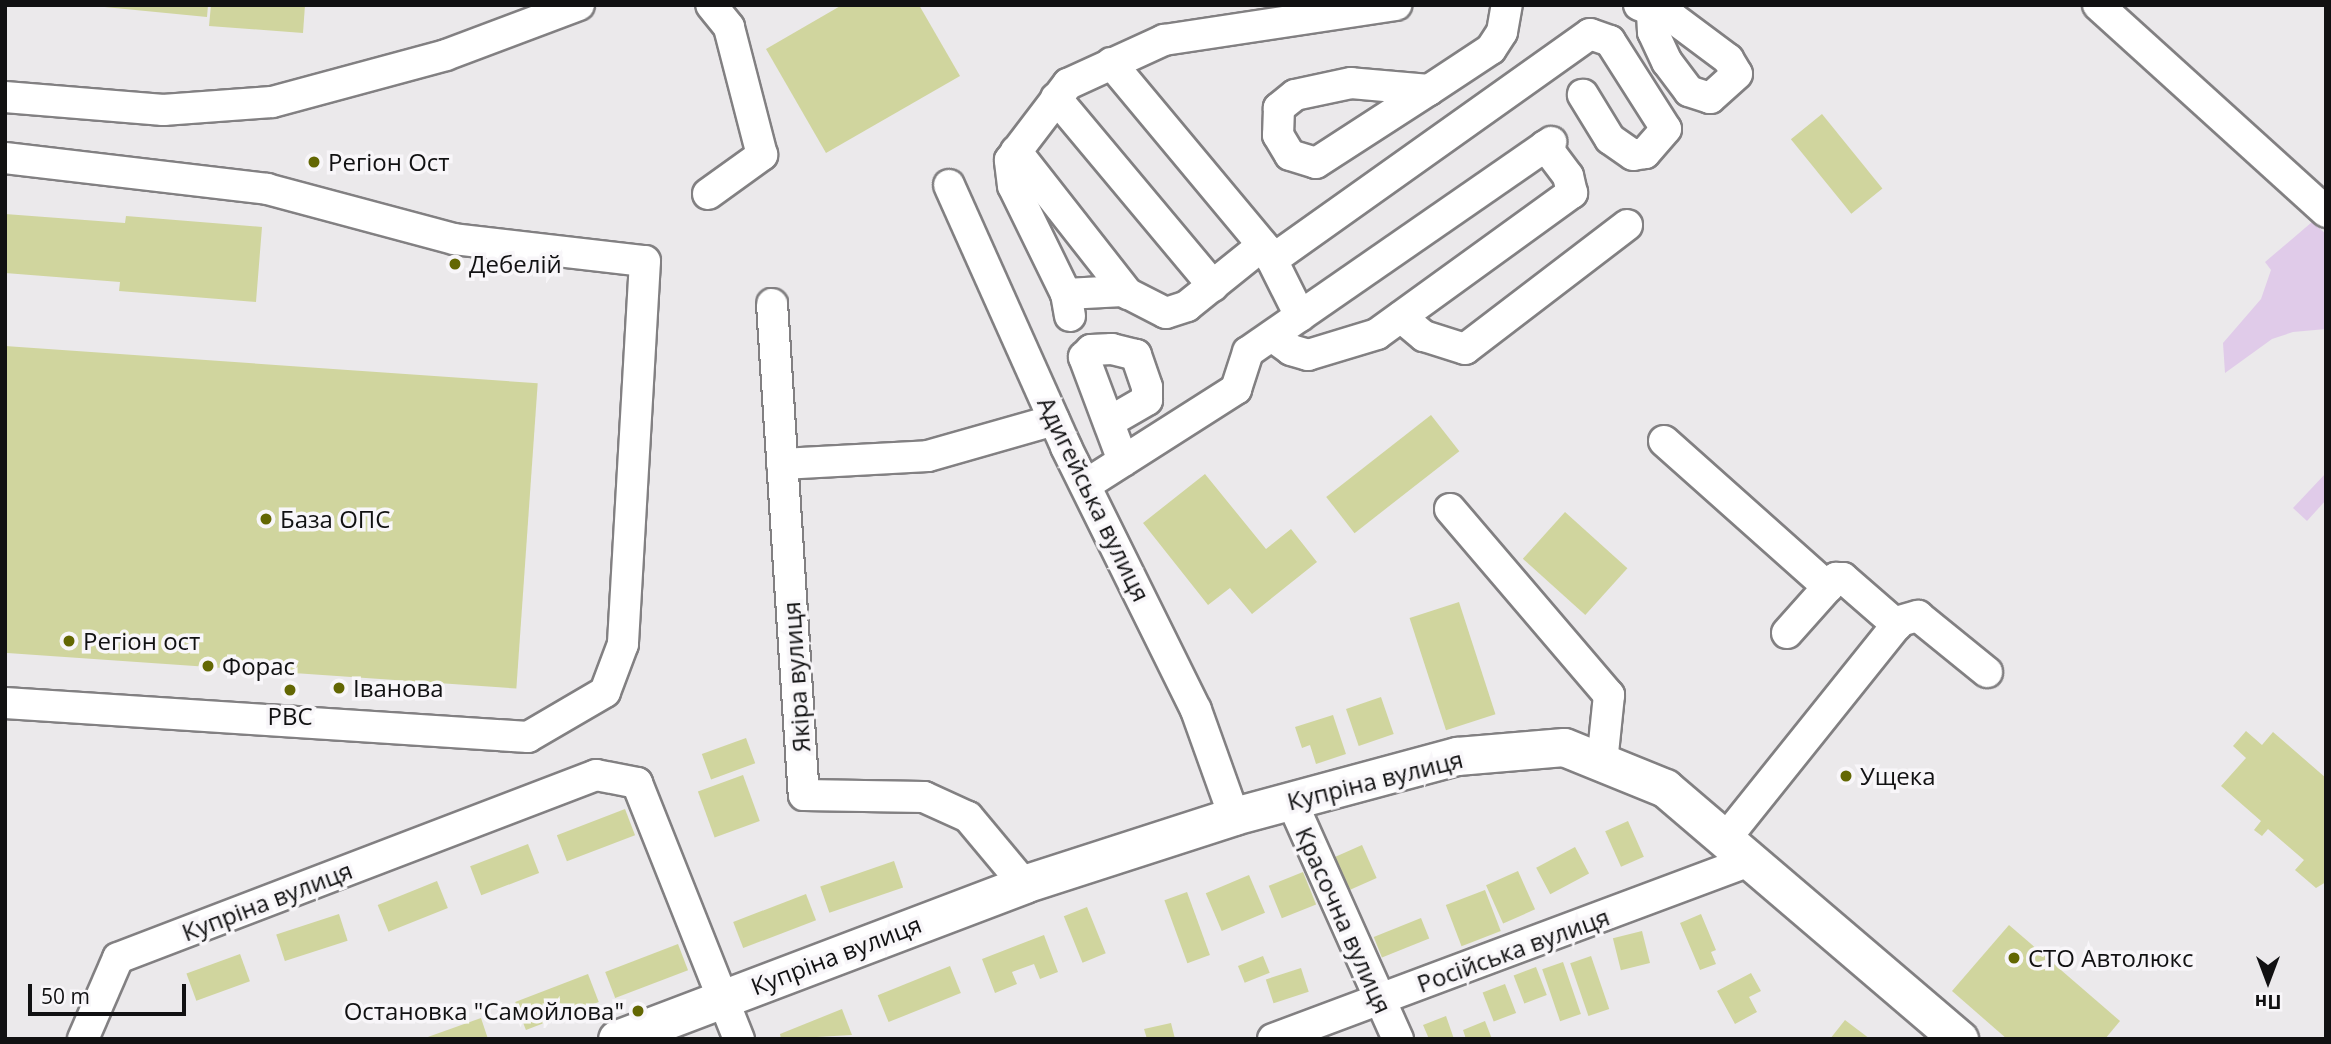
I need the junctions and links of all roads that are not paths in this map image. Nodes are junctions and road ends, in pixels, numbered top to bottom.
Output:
1 (579, 5) edge
2 (711, 5) edge
3 (1396, 5) edge
4 (1507, 5) edge
5 (2098, 5) edge
6 (1646, 8) edge
7 (1111, 62) junction
8 (1429, 90) dead end
9 (1583, 95) dead end
10 (5, 97) edge
11 (1056, 98) junction
12 (1710, 98) junction
13 (1666, 129) junction
14 (1016, 150) junction
15 (5, 158) edge
16 (949, 185) dead end
17 (708, 194) dead end
18 (2326, 212) edge
19 (1627, 225) dead end
20 (1268, 253) junction
21 (1213, 286) junction
22 (1128, 294) junction
23 (772, 304) dead end
24 (1300, 316) junction
25 (1401, 317) junction
26 (1272, 336) junction
27 (1054, 419) junction
28 (1109, 422) dead end
29 (1664, 441) dead end
30 (1123, 461) junction
31 (782, 464) junction
32 (1087, 484) junction
33 (1450, 509) dead end
34 (1828, 587) junction
35 (1897, 625) junction
36 (1787, 634) dead end
37 (1987, 672) dead end
38 (5, 703) edge
39 (1602, 762) junction
40 (1291, 800) junction
41 (1234, 816) junction
42 (1739, 849) junction
43 (1024, 884) junction
44 (723, 998) junction
45 (1380, 999) junction
46 (83, 1039) edge
47 (617, 1039) edge
48 (739, 1039) edge
49 (1273, 1039) edge
50 (1398, 1039) edge
51 (1959, 1039) edge

1 - 10 street
2 - 17 street
3 - 7 street
4 - 8 street
5 - 18 street
6 - 12 street
6 - 12 street
7 - 11 street
7 - 20 street
9 - 13 street
11 - 14 street
11 - 21 street
12 - 13 street
13 - 20 street
14 - 22 street
14 - 22 street
15 - 38 street
16 - 27 street, Адигейська вулиця
19 - 25 street
20 - 21 street
20 - 24 street
21 - 22 street
23 - 31 street, Якіра вулиця
24 - 25 street
24 - 26 street
25 - 26 street
26 - 30 street
27 - 31 street
27 - 32 street, Адигейська вулиця
28 - 30 street
29 - 34 street
30 - 32 street
31 - 43 street, Якіра вулиця
32 - 41 street, Адигейська вулиця
33 - 39 street
34 - 35 street
34 - 36 street
35 - 37 street
35 - 42 street
39 - 40 main road, Купріна вулиця
39 - 42 main road, Купріна вулиця
40 - 41 main road, Купріна вулиця
40 - 45 street, Красочна вулиця
41 - 43 main road, Купріна вулиця
42 - 45 street, Російська вулиця
42 - 51 main road, Купріна вулиця
43 - 44 main road, Купріна вулиця
44 - 46 street, Купріна вулиця
44 - 47 main road, Купріна вулиця
44 - 48 street, Купріна вулиця
45 - 49 street, Російська вулиця
45 - 50 street, Красочна вулиця

